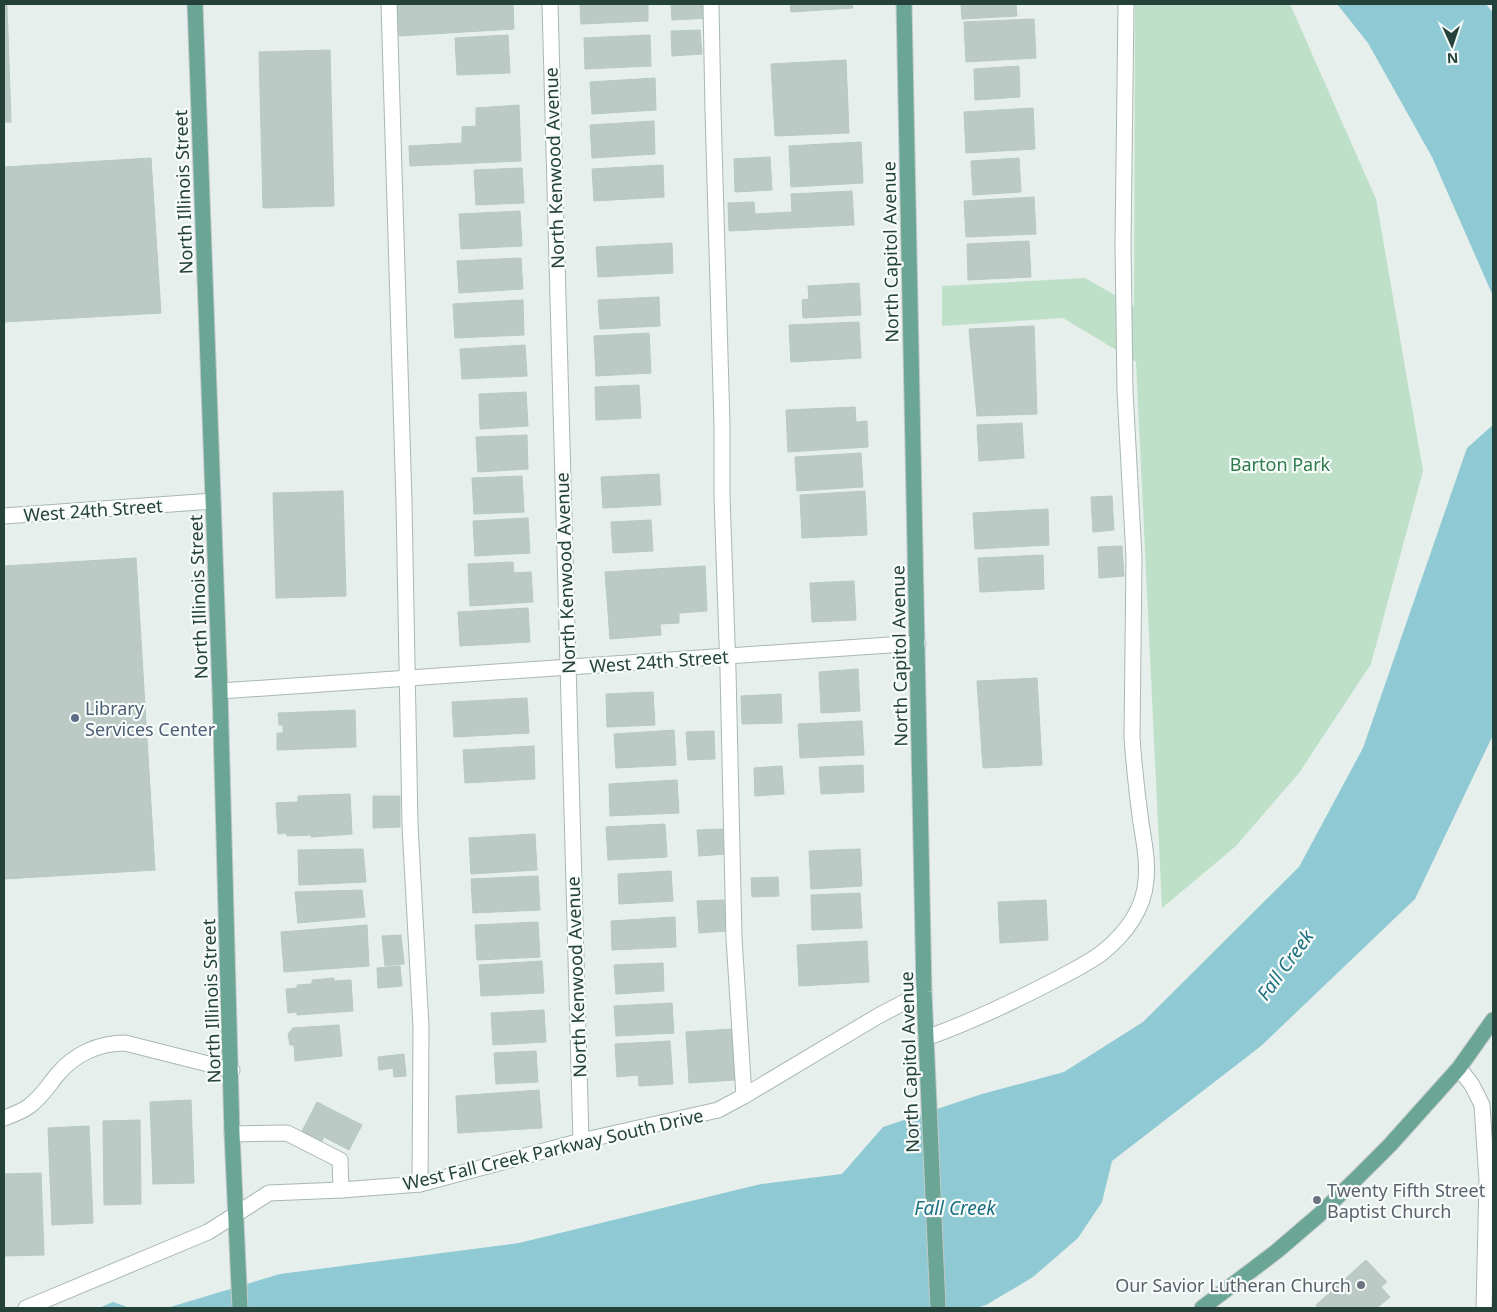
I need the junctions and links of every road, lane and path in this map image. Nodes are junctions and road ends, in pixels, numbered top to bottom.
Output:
1 (195, 4) edge
2 (388, 4) edge
3 (550, 4) edge
4 (711, 4) edge
5 (904, 4) edge
6 (1126, 4) edge
7 (213, 501) junction
8 (4, 516) edge
9 (918, 643) junction
10 (728, 656) junction
11 (568, 667) junction
12 (407, 678) junction
13 (220, 691) junction
14 (924, 992) junction
15 (1493, 1020) edge
16 (926, 1038) junction
17 (1458, 1068) junction
18 (232, 1070) junction
19 (744, 1096) junction
20 (4, 1118) edge
21 (232, 1134) junction
22 (581, 1141) junction
23 (420, 1184) junction
24 (341, 1190) junction
25 (235, 1213) junction
26 (26, 1308) edge
27 (240, 1308) edge
28 (938, 1308) edge
29 (1202, 1308) edge
30 (1484, 1308) edge

1 - 7 main road, North Illinois Street
2 - 12 street
3 - 11 street, North Kenwood Avenue
4 - 10 street
5 - 9 main road, North Capitol Avenue
6 - 16 street
7 - 8 street, West 24th Street
7 - 13 main road, North Illinois Street
9 - 10 street, West 24th Street
9 - 14 main road, North Capitol Avenue
10 - 11 street, West 24th Street
10 - 19 street
11 - 12 street, West 24th Street
11 - 22 street, North Kenwood Avenue
12 - 13 street, West 24th Street
12 - 23 street
13 - 18 main road, North Illinois Street
14 - 16 main road, North Capitol Avenue
14 - 19 street, West Fall Creek Parkway South Drive
15 - 17 main road
16 - 28 main road, North Capitol Avenue
17 - 29 main road
17 - 30 street
18 - 20 street
18 - 21 main road, North Illinois Street
19 - 22 street, West Fall Creek Parkway South Drive
21 - 24 street
21 - 25 main road, North Illinois Street
22 - 23 street, West Fall Creek Parkway South Drive
23 - 24 street, West Fall Creek Parkway South Drive
24 - 25 street, West Fall Creek Parkway South Drive
25 - 26 street, West Fall Creek Parkway South Drive
25 - 27 main road, North Illinois Street

